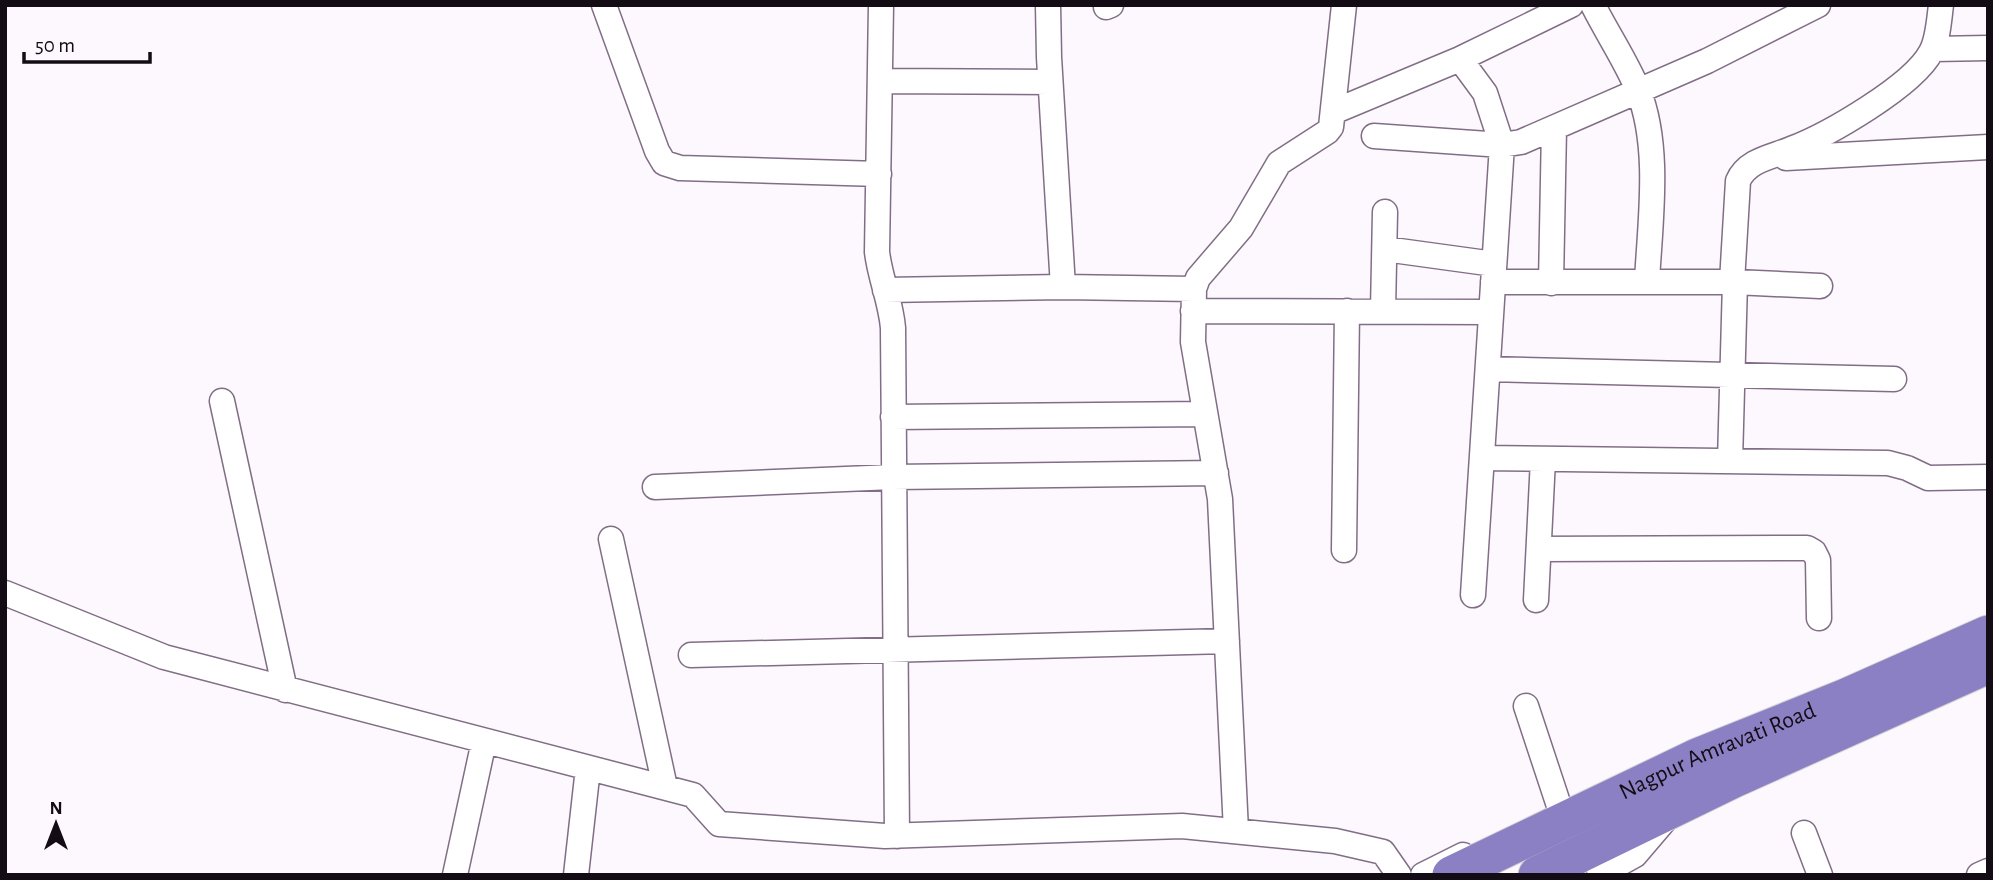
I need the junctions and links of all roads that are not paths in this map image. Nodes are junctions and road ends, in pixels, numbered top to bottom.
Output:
1 (604, 5) edge
2 (881, 5) edge
3 (1048, 5) edge
4 (1344, 5) edge
5 (1571, 5) edge
6 (1593, 5) edge
7 (1818, 5) edge
8 (1941, 5) edge
9 (1988, 48) edge
10 (1933, 49) junction
11 (1460, 59) junction
12 (880, 81) junction
13 (1050, 82) junction
14 (1639, 91) junction
15 (1333, 112) junction
16 (1554, 128) junction
17 (1374, 136) dead end
18 (1502, 145) junction
19 (1988, 147) edge
20 (1765, 159) junction
21 (879, 174) junction
22 (1385, 212) dead end
23 (1385, 249) junction
24 (1494, 273) junction
25 (1647, 281) junction
26 (1734, 282) junction
27 (1551, 283) junction
28 (1820, 286) dead end
29 (1063, 287) junction
30 (886, 290) junction
31 (1194, 300) junction
32 (1347, 311) junction
33 (1383, 311) junction
34 (1491, 312) junction
35 (1488, 369) junction
36 (1731, 375) junction
37 (1894, 379) dead end
38 (222, 401) dead end
39 (1205, 414) junction
40 (893, 417) junction
41 (1482, 458) junction
42 (1544, 459) junction
43 (1730, 461) junction
44 (1216, 473) junction
45 (893, 477) junction
46 (1988, 477) edge
47 (655, 487) dead end
48 (611, 538) dead end
49 (1539, 548) junction
50 (1344, 550) dead end
51 (5, 593) edge
52 (1473, 595) dead end
53 (1536, 600) dead end
54 (1819, 618) dead end
55 (1988, 618) edge
56 (1988, 634) edge
57 (1227, 641) junction
58 (896, 651) junction
59 (691, 655) dead end
60 (1988, 665) edge
61 (285, 690) junction
62 (1526, 706) dead end
63 (484, 741) junction
64 (588, 768) junction
65 (665, 788) junction
66 (1675, 808) junction
67 (1561, 814) junction
68 (1236, 831) junction
69 (1804, 833) dead end
70 (897, 836) junction
71 (1988, 871) edge
72 (455, 875) edge
73 (576, 875) edge
74 (1399, 875) edge
75 (1423, 875) edge
76 (1451, 875) edge
77 (1537, 875) edge
78 (1599, 875) edge
79 (1820, 875) edge
80 (1979, 875) edge

1 - 21 street
2 - 12 street
3 - 13 street
4 - 15 street
5 - 11 street
6 - 14 street
7 - 14 street
8 - 10 street
9 - 10 street
10 - 20 street
11 - 15 street
11 - 18 street
12 - 13 street
12 - 21 street
13 - 29 street
14 - 16 street
14 - 25 street
15 - 31 street
16 - 18 street
16 - 27 street
17 - 18 street
18 - 24 street
19 - 20 street
20 - 26 street
21 - 30 street
22 - 23 street
23 - 24 street
23 - 33 street
24 - 27 street
24 - 34 street
25 - 26 street
25 - 27 street
26 - 28 street
26 - 36 street
29 - 30 street
29 - 31 street
30 - 40 street
31 - 32 street
31 - 39 street
32 - 33 street
32 - 50 street
33 - 34 street
34 - 35 street
35 - 36 street
35 - 41 street
36 - 37 street
36 - 43 street
38 - 61 street
39 - 40 street
39 - 44 street
40 - 45 street
41 - 42 street
41 - 52 street
42 - 43 street
42 - 49 street
43 - 46 street
44 - 45 street
44 - 57 street
45 - 47 street
45 - 58 street
48 - 65 street
49 - 53 street
49 - 54 street
51 - 61 street
55 - 67 street
56 - 67 highway, Nagpur Amravati Road
57 - 58 street
57 - 68 street
58 - 59 street
58 - 70 street
60 - 66 highway, Nagpur Amravati Road
61 - 63 street
62 - 67 street
63 - 64 street
63 - 72 street
64 - 65 street
64 - 73 street
65 - 70 street
66 - 77 highway, Nagpur Amravati Road
66 - 78 street
67 - 75 street
67 - 76 highway, Nagpur Amravati Road
68 - 70 street
68 - 74 street
69 - 79 street
71 - 80 street

